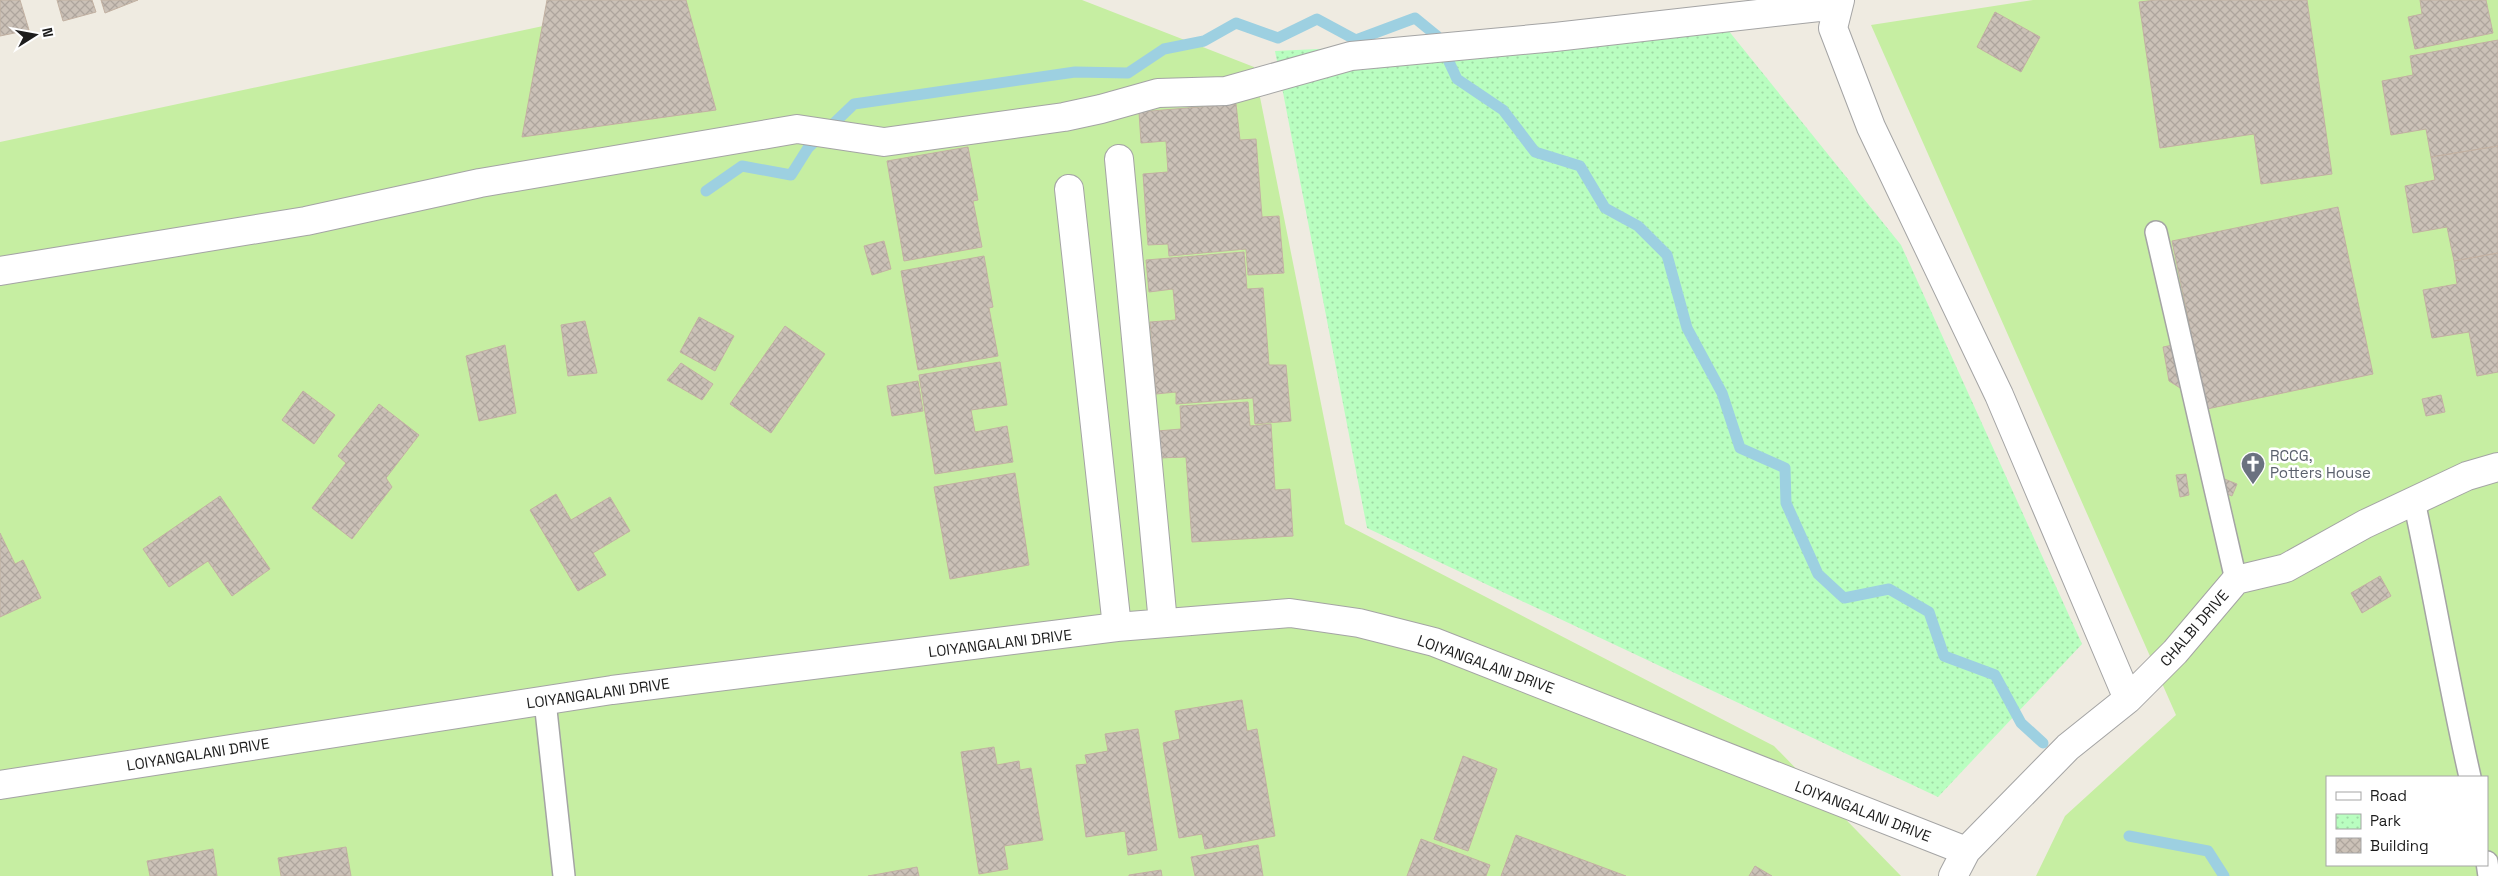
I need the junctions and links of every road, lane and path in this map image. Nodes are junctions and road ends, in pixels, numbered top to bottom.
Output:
1 (1838, 2) edge
2 (1119, 159) dead end
3 (1069, 188) dead end
4 (2156, 232) dead end
5 (0, 271) edge
6 (2498, 466) edge
7 (2414, 501) junction
8 (2236, 580) junction
9 (1163, 623) junction
10 (1117, 627) junction
11 (2128, 699) junction
12 (546, 701) junction
13 (2470, 776) edge
14 (0, 786) edge
15 (1966, 851) junction
16 (564, 876) edge
17 (1953, 876) edge

1 - 5 street
1 - 11 street
2 - 9 street
3 - 10 street
4 - 8 lane
6 - 7 street, CHALBI DRIVE
7 - 8 street, CHALBI DRIVE
7 - 13 lane
8 - 11 street, CHALBI DRIVE
9 - 10 street, LOIYANGALANI DRIVE
9 - 15 street, LOIYANGALANI DRIVE
10 - 12 street, LOIYANGALANI DRIVE
11 - 15 street, CHALBI DRIVE
12 - 14 street, LOIYANGALANI DRIVE
12 - 16 lane
15 - 17 street, CHALBI DRIVE

